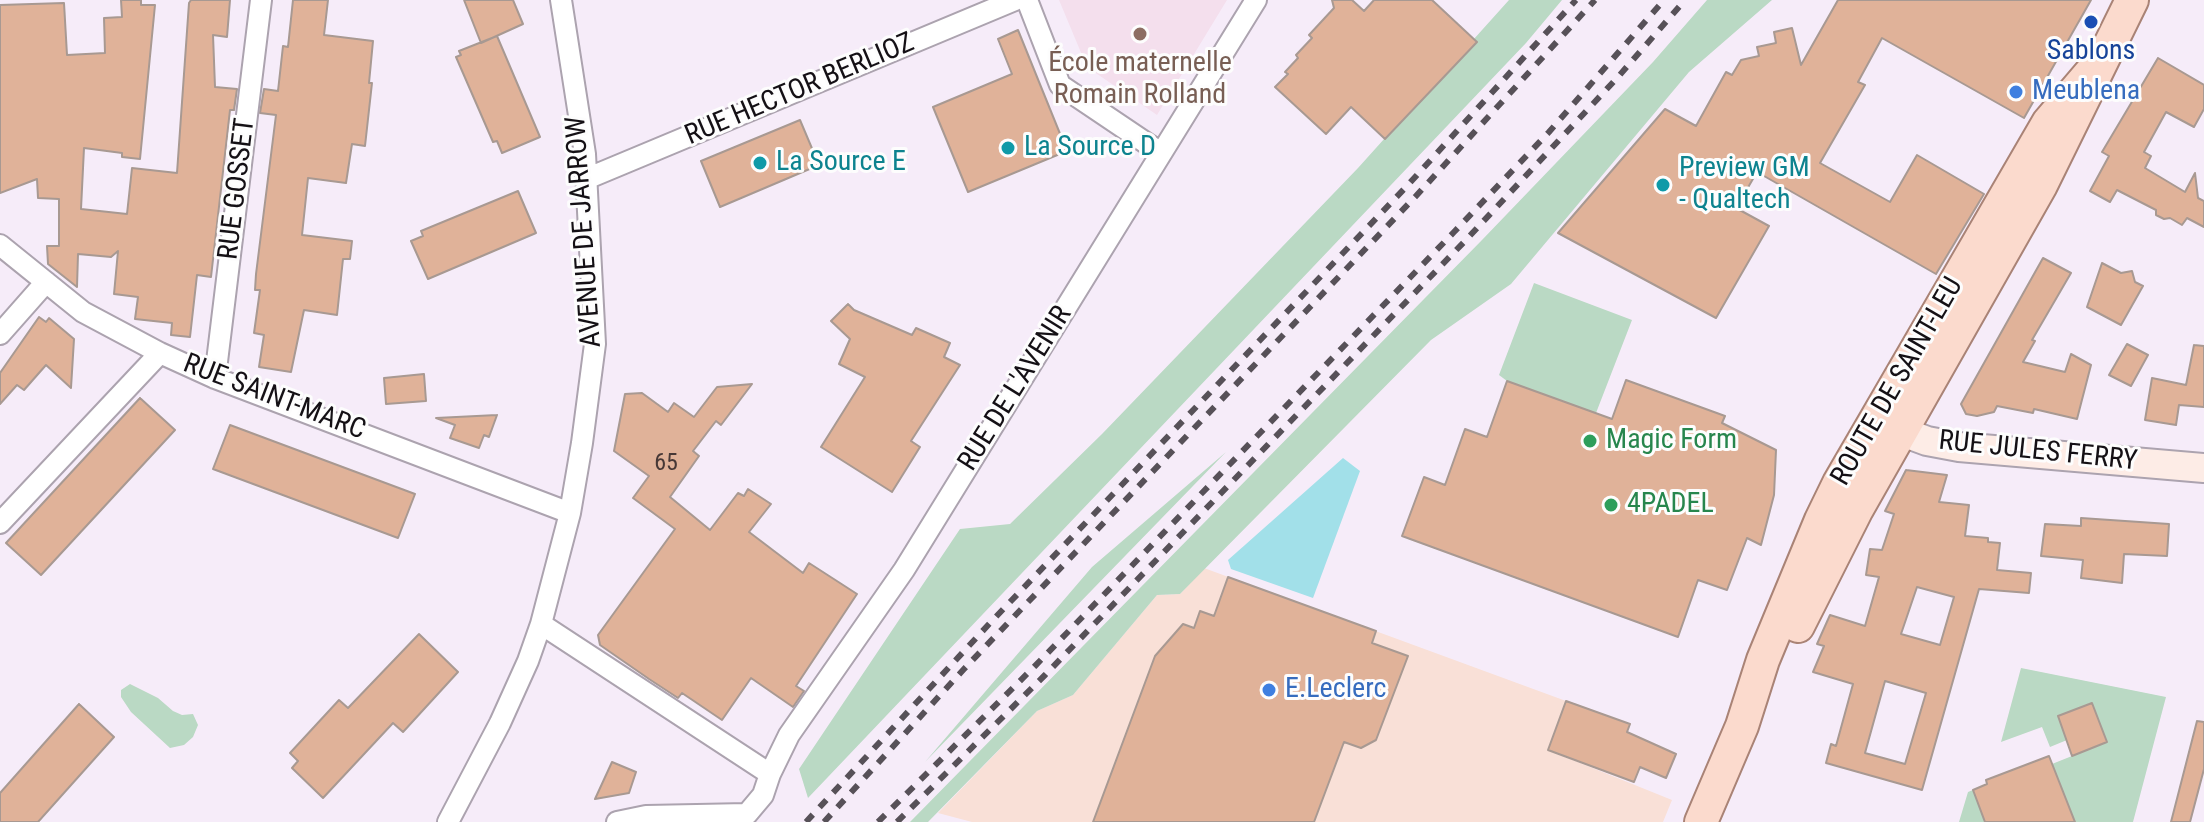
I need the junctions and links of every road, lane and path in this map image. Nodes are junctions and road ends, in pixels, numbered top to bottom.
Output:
1 (261, 0) edge
2 (561, 0) edge
3 (1015, 0) edge
4 (1027, 0) edge
5 (1256, 0) edge
6 (2132, 0) edge
7 (1161, 153) junction
8 (586, 179) junction
9 (0, 245) edge
10 (46, 282) junction
11 (0, 334) edge
12 (160, 353) junction
13 (215, 378) junction
14 (1888, 427) junction
15 (2204, 468) edge
16 (570, 513) junction
17 (0, 523) edge
18 (541, 624) junction
19 (770, 774) junction
20 (448, 822) edge
21 (617, 822) edge
22 (1701, 822) edge

1 - 13 street, RUE GOSSET
2 - 8 street, AVENUE DE JARROW
3 - 8 street, RUE HECTOR BERLIOZ
4 - 7 street
5 - 7 street, RUE DE L'AVENIR
6 - 14 main road, ROUTE DE SAINT-LEU
7 - 19 street, RUE DE L'AVENIR
8 - 16 street, AVENUE DE JARROW
9 - 10 street, RUE SAINT-MARC
10 - 11 street
10 - 12 street, RUE SAINT-MARC
12 - 13 street, RUE SAINT-MARC
12 - 17 street
13 - 16 street, RUE SAINT-MARC
14 - 15 street, RUE JULES FERRY
14 - 22 main road, ROUTE DE SAINT-LEU
16 - 18 street, AVENUE DE JARROW
18 - 19 street
18 - 20 street, AVENUE DE JARROW
19 - 21 street, RUE DE L'AVENIR

